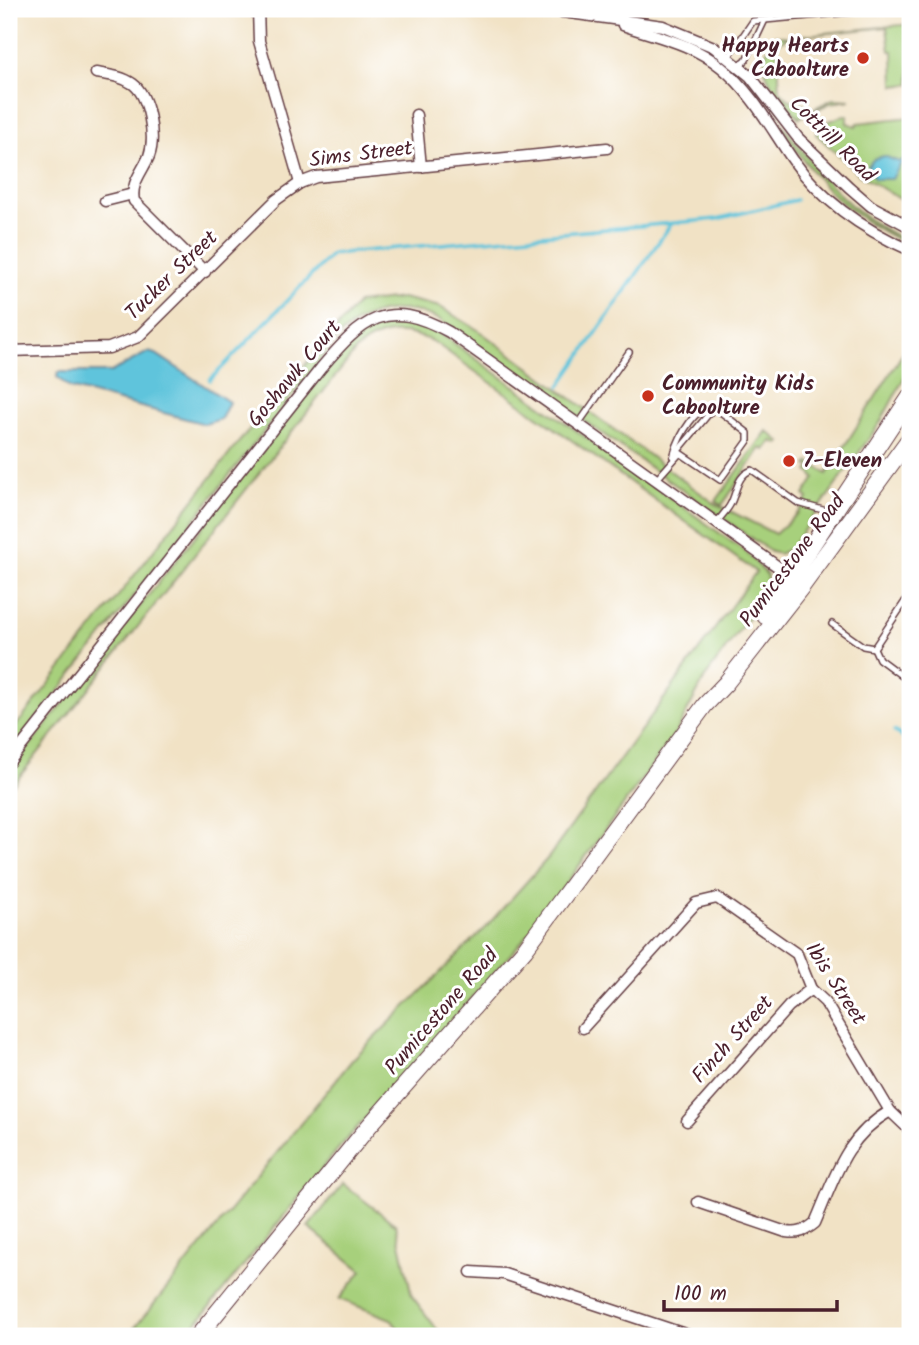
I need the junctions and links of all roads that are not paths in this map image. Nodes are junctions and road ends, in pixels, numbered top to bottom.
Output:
1 (258, 9) edge
2 (541, 9) edge
3 (886, 9) edge
4 (765, 20) junction
5 (614, 21) junction
6 (728, 57) junction
7 (730, 69) junction
8 (96, 73) dead end
9 (416, 115) dead end
10 (607, 148) dead end
11 (421, 167) junction
12 (300, 183) junction
13 (133, 194) junction
14 (105, 201) dead end
15 (910, 227) edge
16 (910, 250) edge
17 (205, 272) junction
18 (9, 351) edge
19 (629, 352) dead end
20 (910, 397) edge
21 (579, 423) junction
22 (910, 438) edge
23 (673, 457) junction
24 (657, 479) junction
25 (832, 513) junction
26 (717, 522) junction
27 (798, 581) junction
28 (910, 594) edge
29 (832, 624) dead end
30 (874, 648) junction
31 (910, 682) edge
32 (9, 762) edge
33 (811, 989) junction
34 (583, 1028) dead end
35 (890, 1111) junction
36 (688, 1121) dead end
37 (910, 1130) edge
38 (698, 1202) dead end
39 (471, 1272) dead end
40 (671, 1333) edge
41 (198, 1336) edge
42 (691, 1336) edge

1 - 12 street, Sims Street
2 - 5 street, Cottrill Road
3 - 4 lane
4 - 6 lane
4 - 7 lane
5 - 6 street, Cottrill Road
5 - 7 street, Cottrill Road
6 - 7 street, Cottrill Road
7 - 15 street, Cottrill Road
7 - 16 street, Cottrill Road
8 - 13 street
9 - 11 street
10 - 11 street, Sims Street
11 - 12 street, Sims Street
12 - 17 street, Tucker Street
13 - 14 street
13 - 17 street
17 - 18 street, Tucker Street
19 - 21 lane
20 - 25 main road, Pumicestone Road
21 - 24 street, Goshawk Court
21 - 32 street, Goshawk Court
22 - 27 main road, Pumicestone Road
23 - 23 lane
23 - 24 lane
24 - 26 street, Goshawk Court
25 - 26 lane
25 - 27 main road, Pumicestone Road
26 - 27 street, Goshawk Court
27 - 41 main road, Pumicestone Road
28 - 30 lane
29 - 30 lane
30 - 31 lane
33 - 34 street, Ibis Street
33 - 35 street, Ibis Street
33 - 36 street, Finch Street
35 - 37 street, Ibis Street
35 - 38 street
39 - 40 street
40 - 42 street

